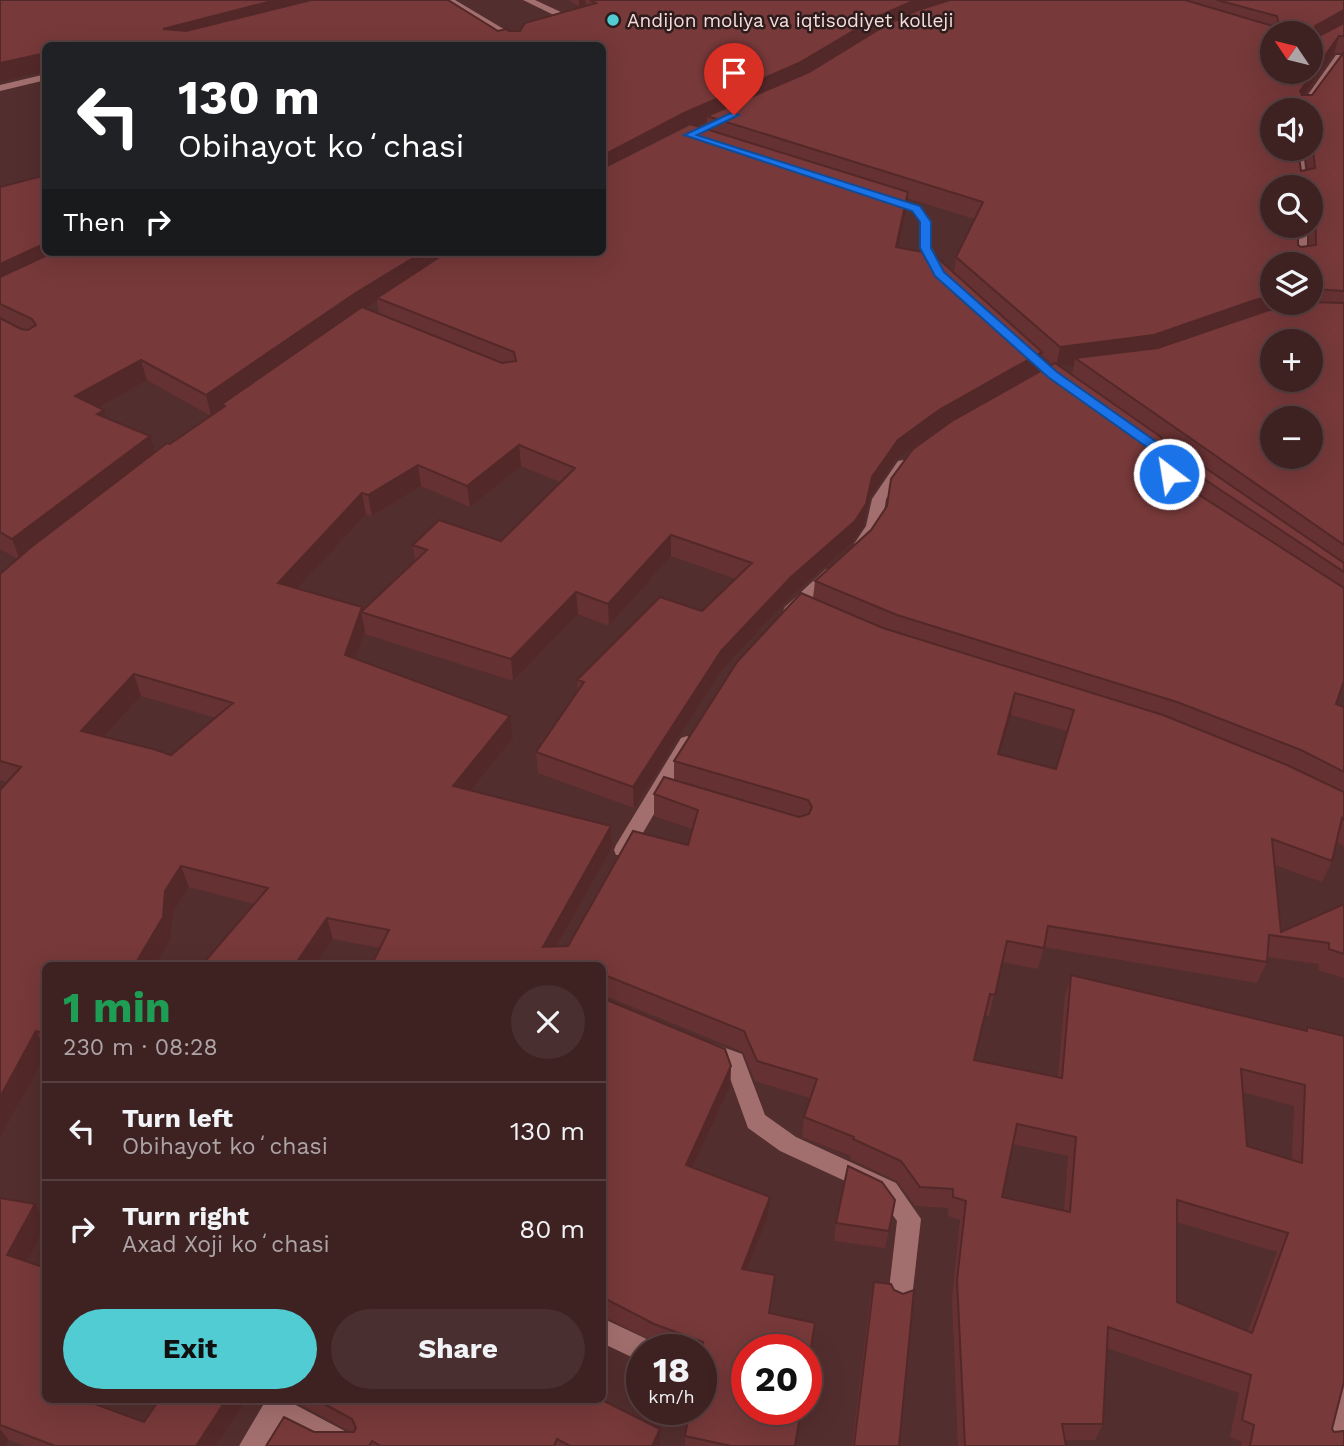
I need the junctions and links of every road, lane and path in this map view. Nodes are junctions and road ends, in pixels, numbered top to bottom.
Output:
1 (447, 0) edge
2 (528, 0) edge
3 (618, 0) edge
4 (515, 42) edge
5 (1338, 56) edge
6 (42, 78) edge
7 (0, 88) edge
8 (1310, 98) edge
9 (866, 192) edge
10 (950, 283) edge
11 (1141, 438) edge
12 (1164, 453) junction
13 (913, 457) edge
14 (1171, 480) edge
15 (1209, 486) edge
16 (797, 604) junction
17 (820, 614) edge
18 (780, 622) edge
19 (693, 732) edge
20 (659, 787) junction
21 (684, 794) edge
22 (611, 870) edge
23 (695, 1045) edge
24 (900, 1298) edge
25 (606, 1332) edge
26 (626, 1342) edge
27 (1344, 1398) edge
28 (278, 1404) edge
29 (252, 1446) edge
30 (346, 1446) edge
31 (1334, 1446) edge

1 - 4 street
2 - 3 street
5 - 8 street
6 - 7 street
9 - 10 street
11 - 12 street
12 - 14 street
12 - 15 street
13 - 16 street
16 - 17 street
16 - 18 street
19 - 20 street
20 - 21 street
20 - 22 street
23 - 24 street
25 - 26 street
27 - 31 street
28 - 29 street
28 - 30 street

